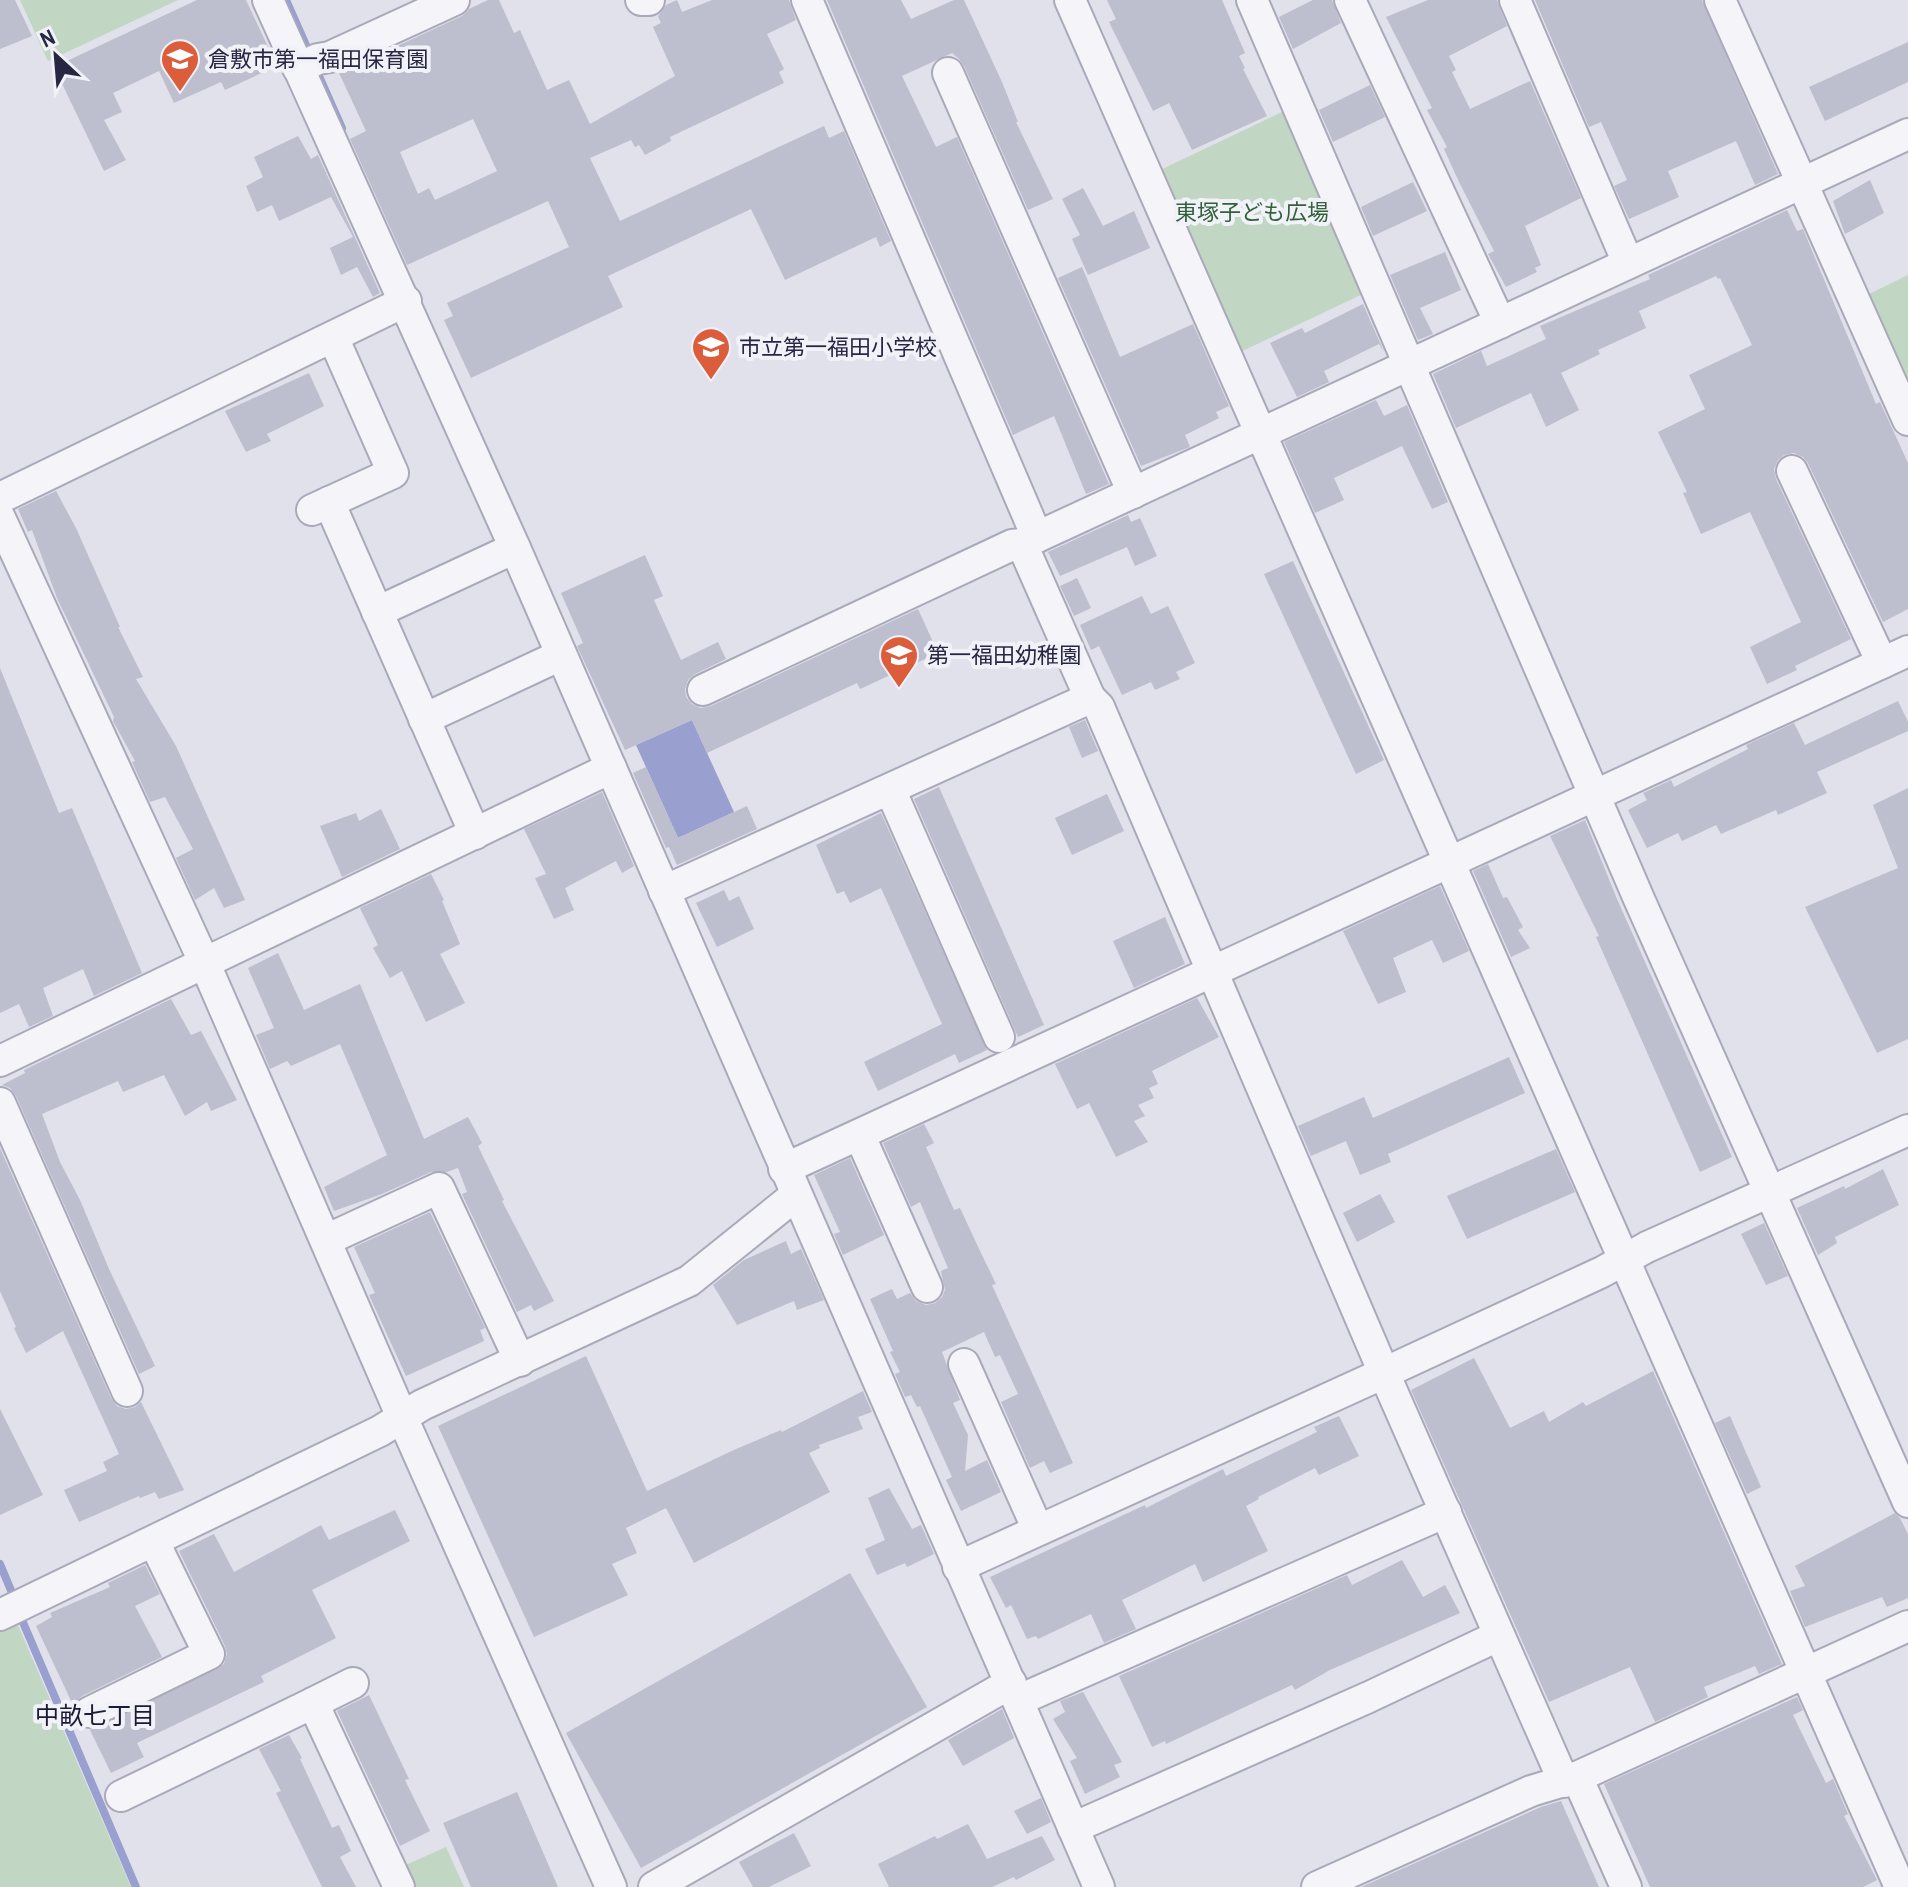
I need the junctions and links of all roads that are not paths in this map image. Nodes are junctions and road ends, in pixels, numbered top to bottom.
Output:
1 (268, 0) edge
2 (454, 0) edge
3 (641, 0) edge
4 (649, 0) edge
5 (807, 0) edge
6 (1070, 0) edge
7 (1252, 0) edge
8 (1350, 0) edge
9 (1515, 0) edge
10 (1720, 0) edge
11 (308, 63) junction
12 (948, 73) dead end
13 (1908, 134) edge
14 (1801, 183) junction
15 (1628, 263) junction
16 (406, 301) junction
17 (1500, 323) junction
18 (333, 337) junction
19 (1409, 366) junction
20 (1908, 420) edge
21 (1261, 435) junction
22 (1792, 471) dead end
23 (1133, 493) junction
24 (0, 498) edge
25 (0, 518) edge
26 (1030, 540) junction
27 (515, 548) junction
28 (377, 612) junction
29 (561, 655) junction
30 (1895, 657) edge
31 (703, 690) dead end
32 (1090, 698) junction
33 (424, 719) junction
34 (611, 768) junction
35 (890, 789) junction
36 (1597, 796) junction
37 (475, 834) junction
38 (1450, 862) junction
39 (671, 888) junction
40 (205, 964) junction
41 (1214, 971) junction
42 (999, 1037) dead end
43 (0, 1061) edge
44 (0, 1103) edge
45 (1908, 1130) edge
46 (860, 1136) junction
47 (793, 1173) junction
48 (1770, 1193) junction
49 (326, 1240) junction
50 (1626, 1259) junction
51 (927, 1287) dead end
52 (520, 1361) junction
53 (964, 1364) dead end
54 (1384, 1373) junction
55 (127, 1391) dead end
56 (402, 1417) junction
57 (1908, 1502) edge
58 (1446, 1512) junction
59 (1038, 1530) junction
60 (154, 1542) junction
61 (958, 1567) junction
62 (9, 1605) edge
63 (1908, 1626) edge
64 (1498, 1636) junction
65 (1808, 1673) junction
66 (353, 1683) dead end
67 (1015, 1692) junction
68 (313, 1703) junction
69 (90, 1712) dead end
70 (1571, 1780) junction
71 (121, 1796) dead end
72 (1073, 1828) junction
73 (399, 1887) edge
74 (611, 1887) edge
75 (654, 1887) edge
76 (1099, 1887) edge
77 (1317, 1887) edge
78 (1626, 1887) edge
79 (1900, 1887) edge

1 - 11 street
2 - 11 street
3 - 4 street
5 - 26 street
6 - 21 street
7 - 19 street
8 - 17 street
9 - 15 street
10 - 14 street
11 - 16 street
12 - 23 street
13 - 14 street
14 - 15 street
14 - 20 street
15 - 17 street
16 - 18 street
16 - 27 street
17 - 19 street
18 - 24 street
18 - 28 street
19 - 21 street
19 - 36 street
21 - 23 street
21 - 38 street
22 - 30 street
23 - 26 street
25 - 40 street
26 - 31 street
26 - 32 street
27 - 28 street
27 - 29 street
28 - 33 street
29 - 33 street
29 - 34 street
30 - 36 street
32 - 35 street
32 - 41 street
33 - 37 street
34 - 37 street
34 - 39 street
35 - 39 street
35 - 42 street
36 - 38 street
36 - 48 street
37 - 40 street
38 - 41 street
38 - 50 street
39 - 47 street
40 - 43 street
40 - 49 street
41 - 46 street
41 - 54 street
44 - 55 street
45 - 48 street
46 - 47 street
46 - 51 street
47 - 52 street
47 - 61 street
48 - 50 street
48 - 57 street
49 - 52 street
49 - 56 street
50 - 54 street
50 - 65 street
52 - 56 street
53 - 59 street
54 - 58 street
54 - 59 street
56 - 60 street
56 - 74 street
58 - 64 street
58 - 67 street
59 - 61 street
60 - 62 street
60 - 69 street
61 - 67 street
63 - 65 street
64 - 70 street
64 - 72 street
65 - 70 street
65 - 79 street
66 - 68 street
67 - 72 street
67 - 75 street
68 - 71 street
68 - 73 street
70 - 77 street
70 - 78 street
72 - 76 street

